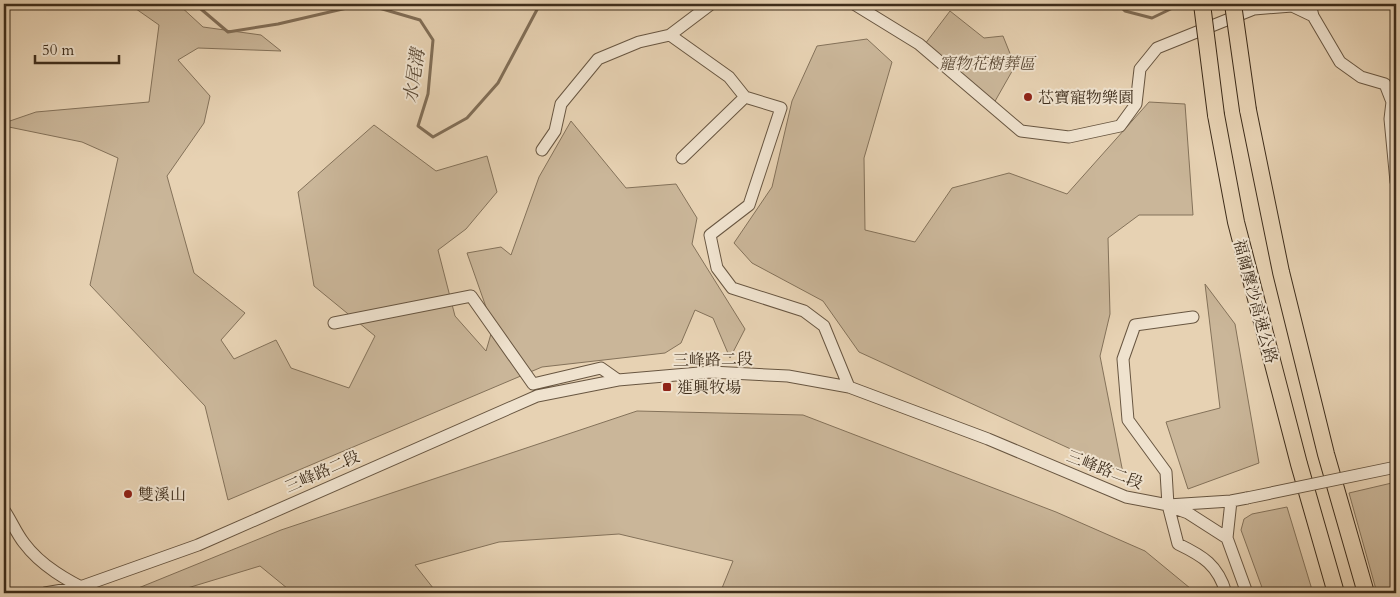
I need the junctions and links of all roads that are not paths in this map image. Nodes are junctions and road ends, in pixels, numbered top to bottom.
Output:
1 (711, 4) edge
2 (854, 4) edge
3 (1202, 4) edge
4 (1233, 4) edge
5 (1311, 9) edge
6 (670, 35) junction
7 (745, 97) junction
8 (542, 150) dead end
9 (682, 158) dead end
10 (1396, 182) edge
11 (1193, 317) dead end
12 (334, 323) dead end
13 (618, 380) junction
14 (849, 387) junction
15 (1396, 467) edge
16 (1231, 501) junction
17 (1168, 505) junction
18 (4, 510) edge
19 (1227, 538) junction
20 (80, 587) junction
21 (45, 593) edge
22 (93, 593) edge
23 (1226, 593) edge
24 (1247, 593) edge
25 (1336, 593) edge
26 (1366, 593) edge

1 - 6 street
2 - 5 street
3 - 25 highway, 福爾摩沙高速公路, bridge
4 - 26 highway, 福爾摩沙高速公路, bridge
5 - 10 street
6 - 7 street
6 - 8 street
7 - 9 street
7 - 14 street
11 - 17 street
12 - 13 street
13 - 14 street, 三峰路二段
13 - 20 street, 三峰路二段
14 - 17 street, 三峰路二段
15 - 16 street, 三峰路二段, bridge
16 - 17 street, 三峰路二段
16 - 19 street
17 - 19 street
17 - 23 street
18 - 20 street
19 - 24 street
20 - 21 street, 三峰路二段
20 - 22 street

